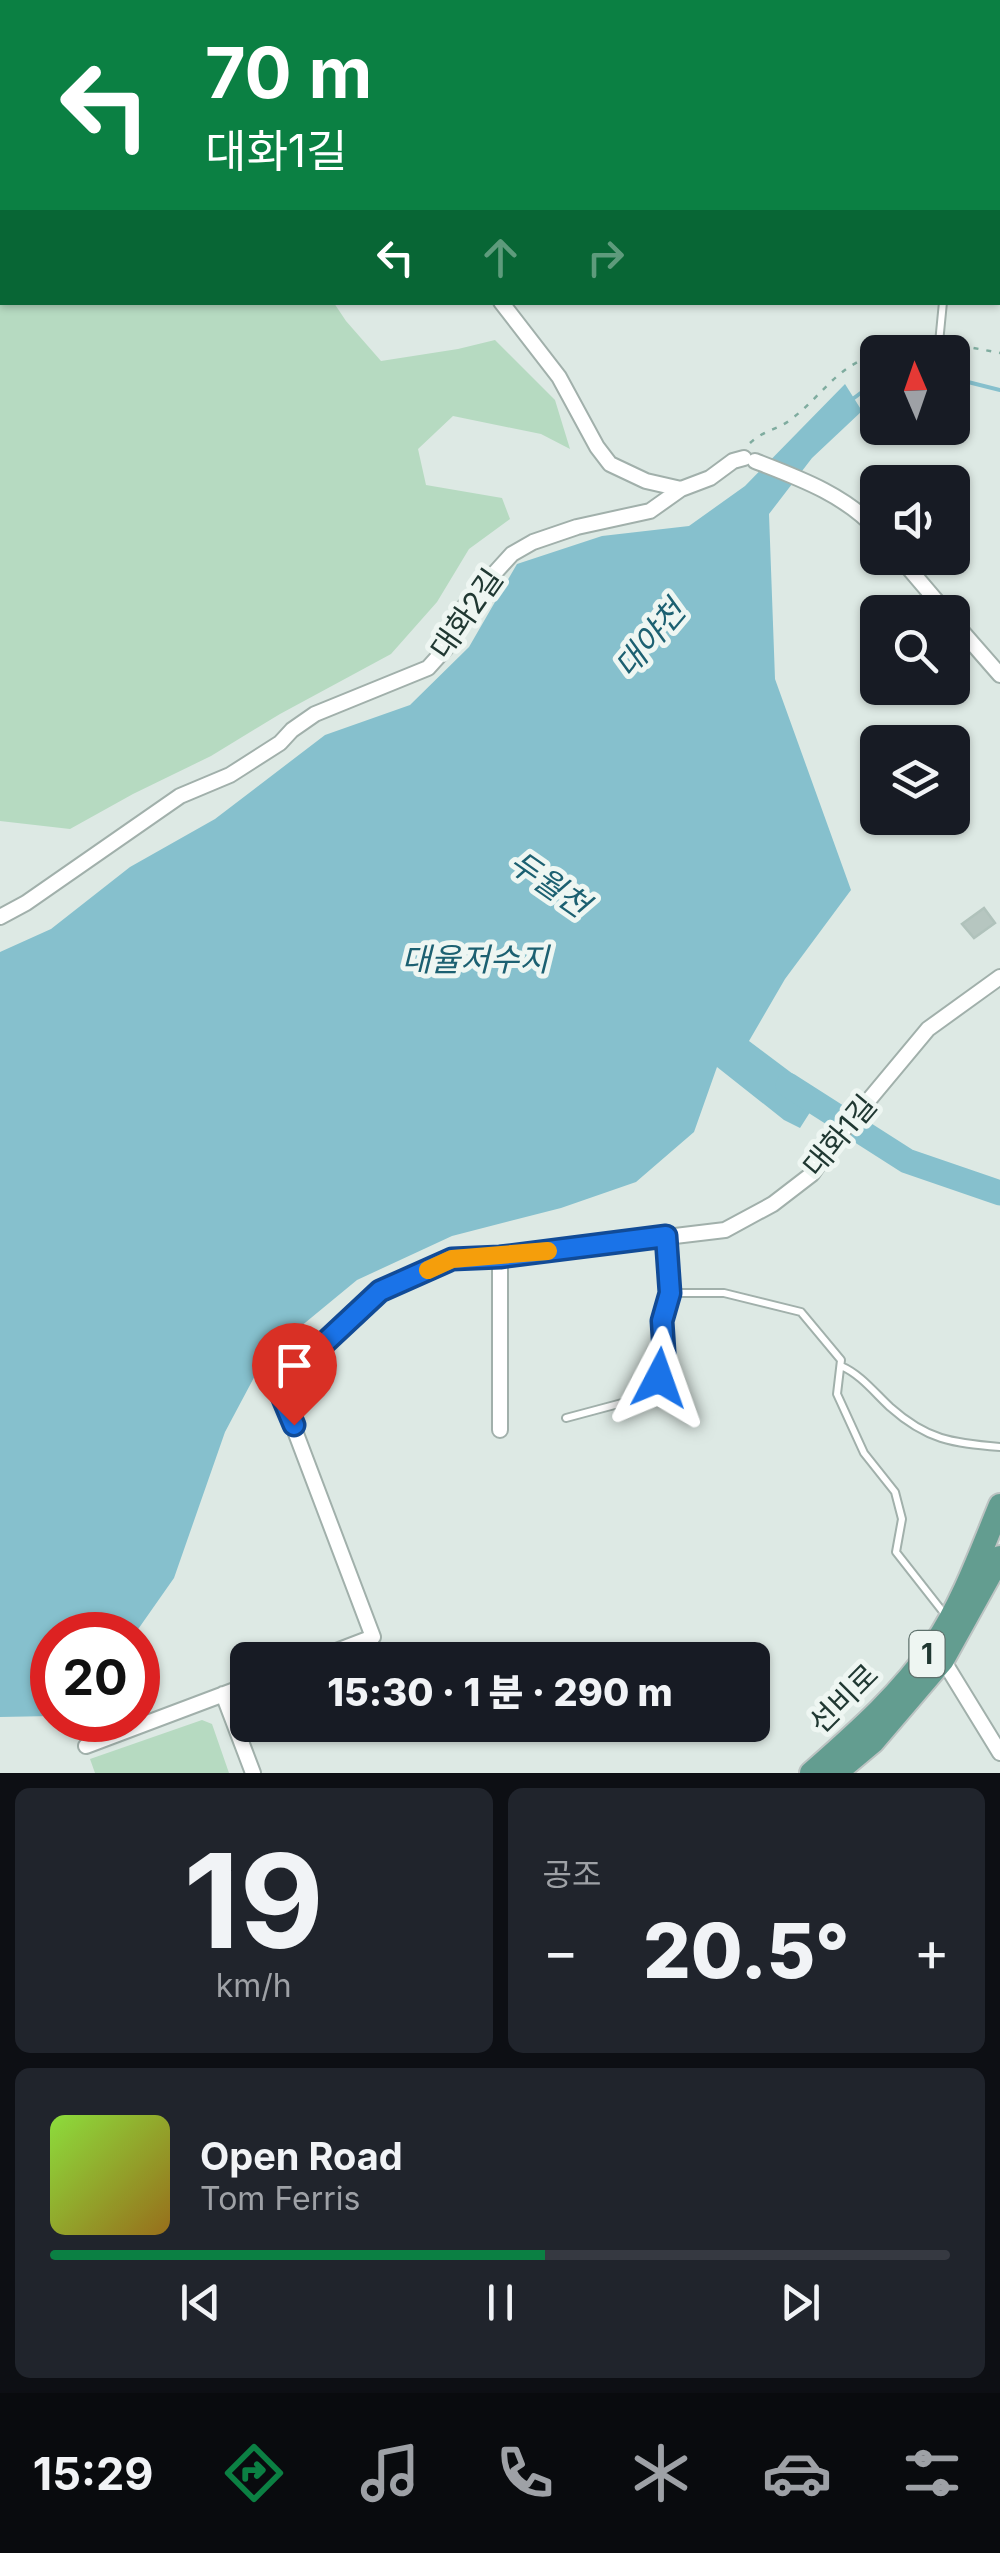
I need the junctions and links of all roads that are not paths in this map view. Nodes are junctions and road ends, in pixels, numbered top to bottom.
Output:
1 (503, 305) edge
2 (943, 305) edge
3 (940, 335) edge
4 (681, 488) junction
5 (860, 513) edge
6 (914, 575) edge
7 (932, 595) edge
8 (970, 641) edge
9 (1000, 675) edge
10 (0, 918) edge
11 (1000, 977) edge
12 (666, 1236) junction
13 (500, 1257) junction
14 (670, 1293) junction
15 (840, 1366) junction
16 (566, 1418) dead end
17 (500, 1430) dead end
18 (1000, 1448) edge
19 (1000, 1506) edge
20 (1000, 1557) edge
21 (948, 1619) junction
22 (360, 1642) edge
23 (944, 1660) junction
24 (230, 1691) edge
25 (223, 1694) junction
26 (86, 1746) dead end
27 (1000, 1754) edge
28 (254, 1773) edge
29 (811, 1773) edge
30 (836, 1773) edge

1 - 4 street
2 - 3 lane
4 - 5 street, 대화2길
4 - 10 street, 대화2길
6 - 7 street
8 - 9 street
11 - 12 street, 대화1길
12 - 13 street, 대화1길
12 - 14 lane
13 - 17 street
13 - 22 street, 대화1길
14 - 15 lane
14 - 16 lane
15 - 18 lane
15 - 21 lane
19 - 21 main road, 선비로 / 1
20 - 23 main road, 선비로 / 1
21 - 29 main road, 선비로 / 1
23 - 27 street
23 - 30 main road, 선비로 / 1
24 - 25 street
25 - 26 street
25 - 28 street

